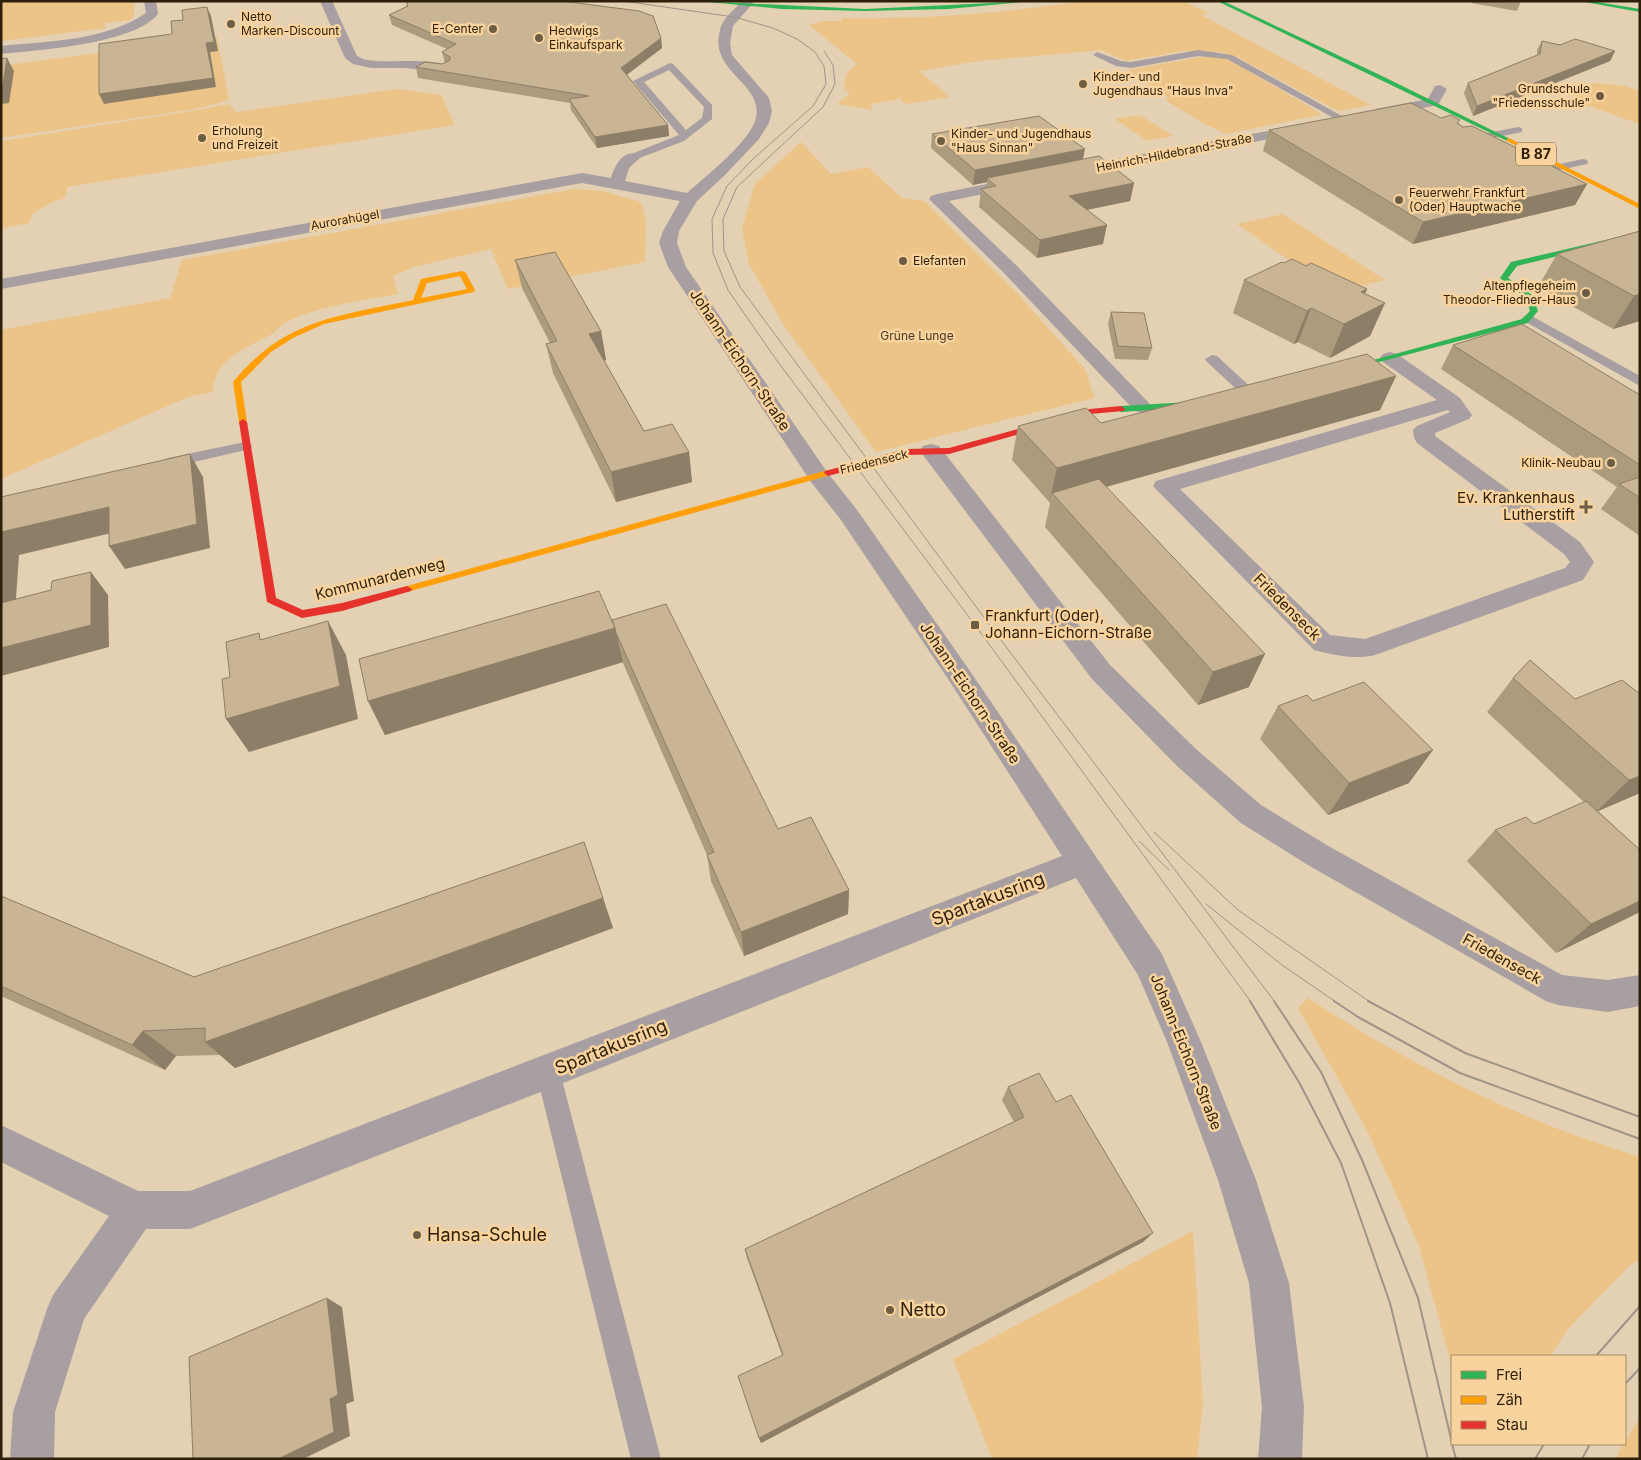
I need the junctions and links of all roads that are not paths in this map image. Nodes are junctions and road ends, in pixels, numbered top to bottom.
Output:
1 (150, 1) edge
2 (326, 1) edge
3 (699, 1) edge
4 (921, 1) edge
5 (1031, 1) edge
6 (1219, 1) edge
7 (1581, 1) edge
8 (752, 3) edge
9 (1640, 11) edge
10 (1, 50) edge
11 (1097, 55) dead end
12 (445, 69) edge
13 (1438, 92) junction
14 (1344, 120) junction
15 (1502, 122) dead end
16 (1522, 132) joint
17 (1496, 134) junction
18 (685, 135) junction
19 (1470, 140) edge
20 (1566, 154) dead end
21 (633, 157) joint
22 (1587, 164) joint
23 (1560, 167) junction
24 (1534, 173) edge
25 (1057, 176) edge
26 (1031, 181) edge
27 (617, 183) junction
28 (690, 198) junction
29 (1640, 207) edge
30 (1640, 234) edge
31 (1, 284) edge
32 (416, 302) dead end
33 (1528, 318) junction
34 (1390, 358) junction
35 (1212, 359) dead end
36 (1334, 372) edge
37 (1640, 382) edge
38 (1256, 393) joint
39 (1234, 399) edge
40 (1453, 402) junction
41 (1217, 404) edge
42 (1142, 407) junction
43 (245, 446) junction
44 (931, 451) junction
45 (150, 466) edge
46 (819, 477) junction
47 (1082, 862) junction
48 (1640, 990) edge
49 (548, 1072) junction
50 (1, 1143) edge
51 (136, 1210) junction
52 (32, 1459) edge
53 (646, 1459) edge
54 (1280, 1459) edge

1 - 10 street
2 - 12 street
3 - 8 street
4 - 8 street
5 - 8 street
6 - 13 street, B 87
7 - 9 street
8 - 28 street, Johann-Eichorn-Straße
11 - 14 lane
13 - 14 street, Heinrich-Hildebrand-Straße
13 - 17 street, B 87
14 - 25 street, Heinrich-Hildebrand-Straße
15 - 16 street, B 87
16 - 17 lane
17 - 19 lane
17 - 23 street, B 87
18 - 18 lane
18 - 21 lane
20 - 22 street, B 87
21 - 27 street
22 - 23 lane
23 - 24 lane
23 - 29 street, B 87
26 - 42 street
27 - 28 street, Aurorahügel
27 - 31 street, Aurorahügel
28 - 46 street, Johann-Eichorn-Straße
30 - 33 street
32 - 43 street, Kommunardenweg
33 - 34 street
33 - 37 lane
34 - 36 street
34 - 40 street
35 - 38 lane
38 - 39 street
40 - 40 street, Friedenseck
41 - 42 street, Friedenseck
42 - 44 street, Friedenseck
43 - 45 lane
43 - 46 street, Kommunardenweg
44 - 46 street, Friedenseck
44 - 48 street, Friedenseck
46 - 47 street, Johann-Eichorn-Straße
47 - 49 street, Spartakusring
47 - 54 street, Johann-Eichorn-Straße
49 - 51 street, Spartakusring
49 - 53 lane
50 - 51 street, Spartakusring
51 - 52 street

